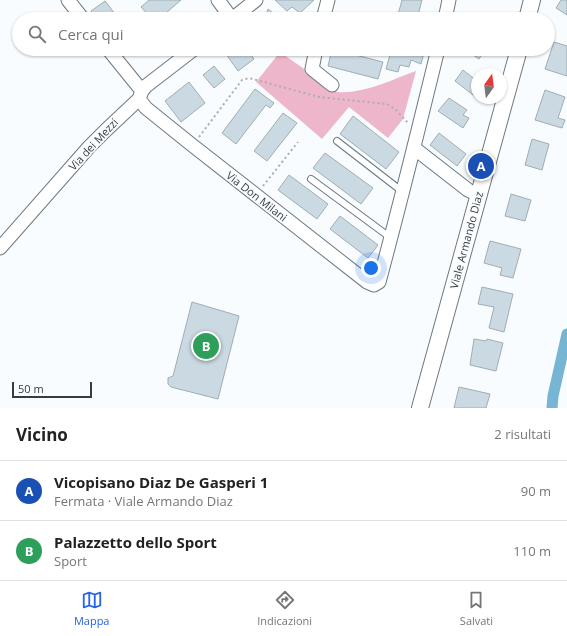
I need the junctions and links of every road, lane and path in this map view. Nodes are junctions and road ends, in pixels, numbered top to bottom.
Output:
1 (68, 0) edge
2 (218, 0) edge
3 (256, 0) edge
4 (328, 0) edge
5 (449, 0) edge
6 (532, 0) edge
7 (77, 12) edge
8 (227, 12) edge
9 (241, 12) edge
10 (325, 12) edge
11 (446, 12) edge
12 (529, 12) edge
13 (113, 56) edge
14 (185, 56) edge
15 (315, 56) edge
16 (436, 56) edge
17 (516, 56) edge
18 (332, 85) dead end
19 (141, 95) junction
20 (418, 134) junction
21 (337, 141) dead end
22 (298, 142) dead end
23 (192, 146) junction
24 (414, 148) junction
25 (311, 179) dead end
26 (403, 192) junction
27 (256, 195) junction
28 (478, 195) junction
29 (391, 238) junction
30 (0, 248) edge
31 (420, 408) edge

1 - 7 street
2 - 8 street
3 - 9 street
4 - 10 street
5 - 11 street
6 - 12 street
13 - 19 street, Via Don Milani
14 - 19 street, Via dei Mezzi
15 - 18 street
16 - 20 street
17 - 28 street, Viale Armando Diaz
19 - 23 street, Via Don Milani
19 - 30 street, Via dei Mezzi
20 - 23 path
20 - 24 street
21 - 26 lane
22 - 27 path
23 - 27 street, Via Don Milani
24 - 26 street
24 - 28 street
25 - 29 lane
26 - 29 street
27 - 29 street, Via Don Milani
28 - 31 street, Viale Armando Diaz

